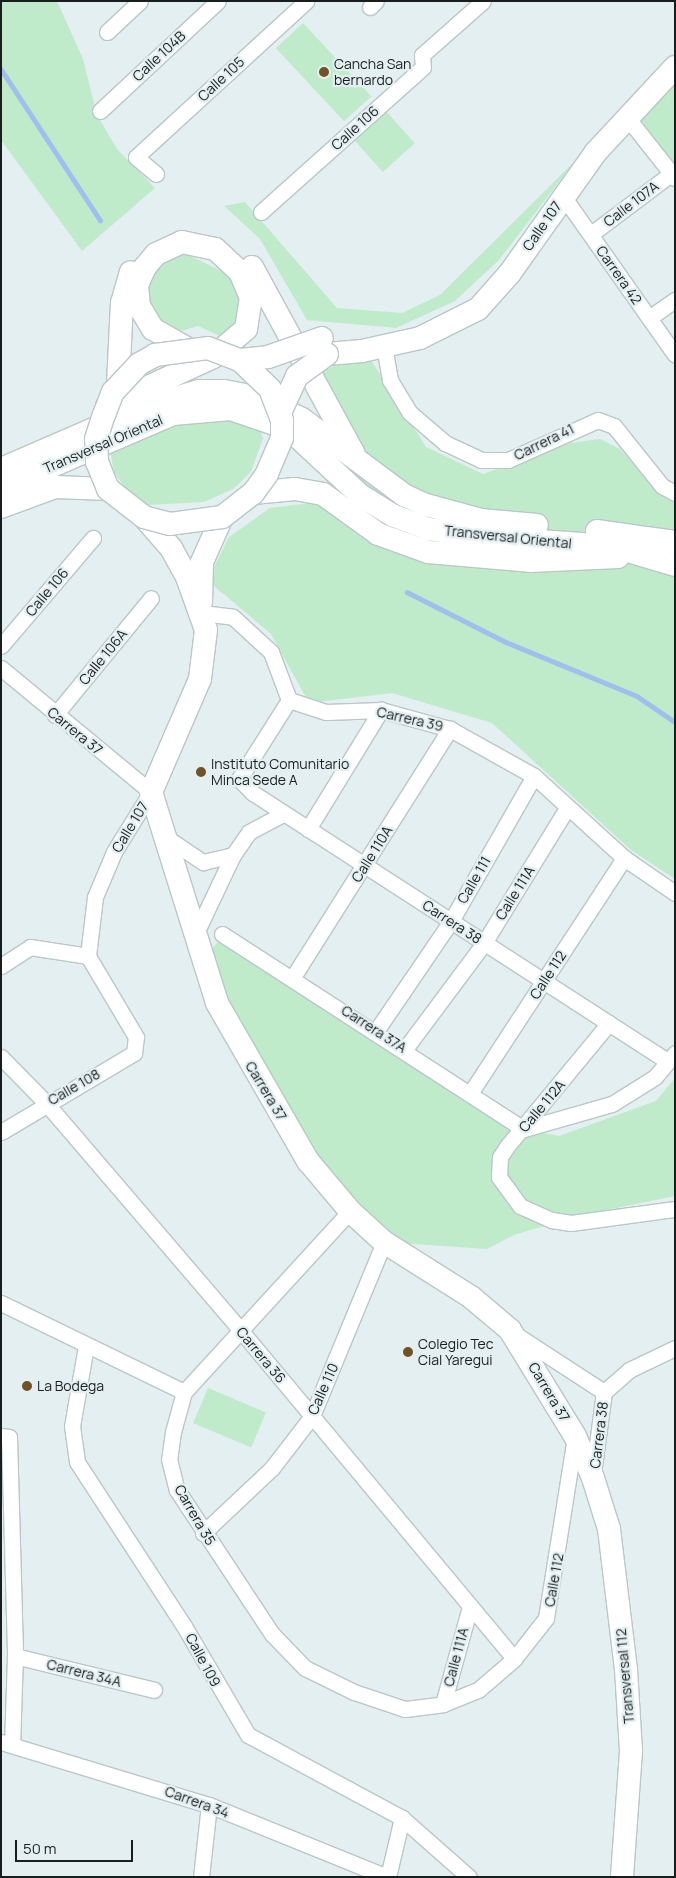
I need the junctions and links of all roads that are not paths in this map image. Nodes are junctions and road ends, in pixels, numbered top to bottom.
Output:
1 (140, 1) edge
2 (306, 1) edge
3 (484, 1) edge
4 (216, 2) edge
5 (106, 32) dead end
6 (675, 67) edge
7 (100, 110) dead end
8 (626, 116) junction
9 (156, 174) dead end
10 (673, 176) edge
11 (563, 196) junction
12 (261, 212) dead end
13 (591, 234) junction
14 (133, 283) junction
15 (675, 300) edge
16 (649, 318) junction
17 (324, 346) junction
18 (384, 346) junction
19 (188, 348) junction
20 (675, 355) edge
21 (240, 360) junction
22 (118, 384) junction
23 (280, 413) junction
24 (30, 457) junction
25 (358, 461) junction
26 (1, 469) edge
27 (1, 488) edge
28 (108, 489) junction
29 (253, 493) junction
30 (675, 493) edge
31 (1, 507) edge
32 (144, 517) junction
33 (222, 517) junction
34 (93, 538) dead end
35 (675, 542) edge
36 (633, 553) junction
37 (675, 564) edge
38 (151, 598) dead end
39 (202, 613) junction
40 (1, 646) edge
41 (1, 668) edge
42 (289, 700) junction
43 (381, 710) junction
44 (55, 716) junction
45 (450, 729) junction
46 (534, 776) junction
47 (152, 792) junction
48 (567, 808) junction
49 (281, 815) junction
50 (308, 828) junction
51 (170, 840) junction
52 (233, 855) junction
53 (624, 858) junction
54 (364, 867) junction
55 (675, 892) edge
56 (451, 921) junction
57 (222, 934) dead end
58 (195, 935) junction
59 (484, 943) junction
60 (88, 956) junction
61 (1, 966) edge
62 (293, 977) junction
63 (544, 981) junction
64 (609, 1023) junction
65 (376, 1031) junction
66 (405, 1049) junction
67 (672, 1057) edge
68 (1, 1058) edge
69 (471, 1092) junction
70 (46, 1103) junction
71 (524, 1129) junction
72 (1, 1132) edge
73 (675, 1209) edge
74 (350, 1211) junction
75 (384, 1242) junction
76 (1, 1303) edge
77 (510, 1330) junction
78 (242, 1332) junction
79 (86, 1346) junction
80 (675, 1348) edge
81 (184, 1392) junction
82 (604, 1392) junction
83 (312, 1416) junction
84 (5, 1436) edge
85 (575, 1436) junction
86 (593, 1478) junction
87 (203, 1533) junction
88 (6, 1576) edge
89 (469, 1610) junction
90 (15, 1656) junction
91 (514, 1659) junction
92 (154, 1690) dead end
93 (443, 1704) junction
94 (7, 1744) edge
95 (209, 1805) junction
96 (402, 1818) junction
97 (201, 1877) edge
98 (387, 1877) edge
99 (469, 1877) edge
100 (622, 1877) edge

1 - 5 street
2 - 9 street, Calle 105
3 - 12 street, Calle 106
4 - 7 street, Calle 104B
6 - 8 main road, Calle 107
8 - 10 street
8 - 11 main road, Calle 107
10 - 13 street, Calle 107A
11 - 13 street, Carrera 42
11 - 18 main road, Calle 107
13 - 16 street, Carrera 42
14 - 19 main road
14 - 22 main road
14 - 24 main road
14 - 25 main road
15 - 16 street
16 - 20 street, Carrera 42
17 - 18 main road, Calle 107
17 - 21 main road, Calle 107, bridge
17 - 23 main road, bridge
18 - 30 street, Carrera 41
19 - 21 main road, bridge
19 - 22 main road, bridge
21 - 23 main road, bridge
22 - 28 main road, bridge
23 - 29 main road, bridge
24 - 25 main road, Transversal Oriental
24 - 26 main road, Transversal Oriental
25 - 35 main road, Transversal Oriental
27 - 36 main road, Transversal Oriental
28 - 31 main road
28 - 32 main road, bridge
29 - 33 main road, bridge
29 - 36 main road
32 - 33 main road, bridge
32 - 39 main road, Calle 107
33 - 39 main road, Calle 107
34 - 40 street, Calle 106
36 - 37 main road, Transversal Oriental
38 - 44 street, Calle 106A
39 - 42 street
39 - 47 main road, Calle 107
41 - 44 street, Carrera 37
42 - 43 street, Carrera 39
42 - 49 street, Carrera 38
43 - 45 street, Carrera 39
43 - 50 street
44 - 47 street, Carrera 37
45 - 46 street, Carrera 39
45 - 54 street, Calle 110A
46 - 48 street, Carrera 39
46 - 56 street, Calle 111
47 - 51 main road, Carrera 37
47 - 60 street, Calle 107
48 - 53 street, Carrera 39
48 - 59 street, Calle 111A
49 - 50 street, Carrera 38
49 - 52 street
50 - 54 street, Carrera 38
51 - 52 street
51 - 58 main road, Carrera 37
52 - 58 street
53 - 55 street, Carrera 39
53 - 63 street, Calle 112
54 - 56 street, Carrera 38
54 - 62 street, Calle 110A
56 - 59 street, Carrera 38
56 - 65 street, Calle 111
57 - 62 street, Carrera 37A
58 - 74 main road, Carrera 37
59 - 63 street, Carrera 38
59 - 66 street, Calle 111A
60 - 61 street
60 - 70 street, Calle 108
62 - 65 street, Carrera 37A
63 - 64 street, Carrera 38
63 - 69 street, Calle 112
64 - 67 street, Carrera 38
64 - 71 street, Calle 112A
65 - 66 street, Carrera 37A
66 - 69 street, Carrera 37A
67 - 71 street
68 - 70 street, Carrera 36
69 - 71 street, Carrera 37A
70 - 72 street, Calle 108
70 - 78 street, Carrera 36
71 - 73 street, Calle 112A
74 - 75 main road, Carrera 37
74 - 78 street
75 - 77 main road, Carrera 37
75 - 83 street, Calle 110
76 - 79 street
77 - 82 street, Carrera 38
77 - 85 main road, Carrera 37
78 - 81 street
78 - 83 street, Carrera 36
79 - 81 street
79 - 96 street, Calle 109
80 - 82 street, Carrera 38
81 - 87 street, Carrera 35
82 - 86 street, Carrera 38
83 - 87 street, Calle 110
83 - 89 street, Carrera 36
84 - 88 street
85 - 86 main road, Carrera 37
85 - 91 street, Calle 112
86 - 100 main road, Transversal 112
87 - 93 street, Carrera 35
88 - 90 street
89 - 91 street, Carrera 36
89 - 93 street, Calle 111A
90 - 92 street, Carrera 34A
90 - 94 street
91 - 93 street, Calle 112
94 - 95 street, Carrera 34
95 - 97 street
95 - 98 street, Carrera 34
96 - 98 street
96 - 99 street, Calle 109

